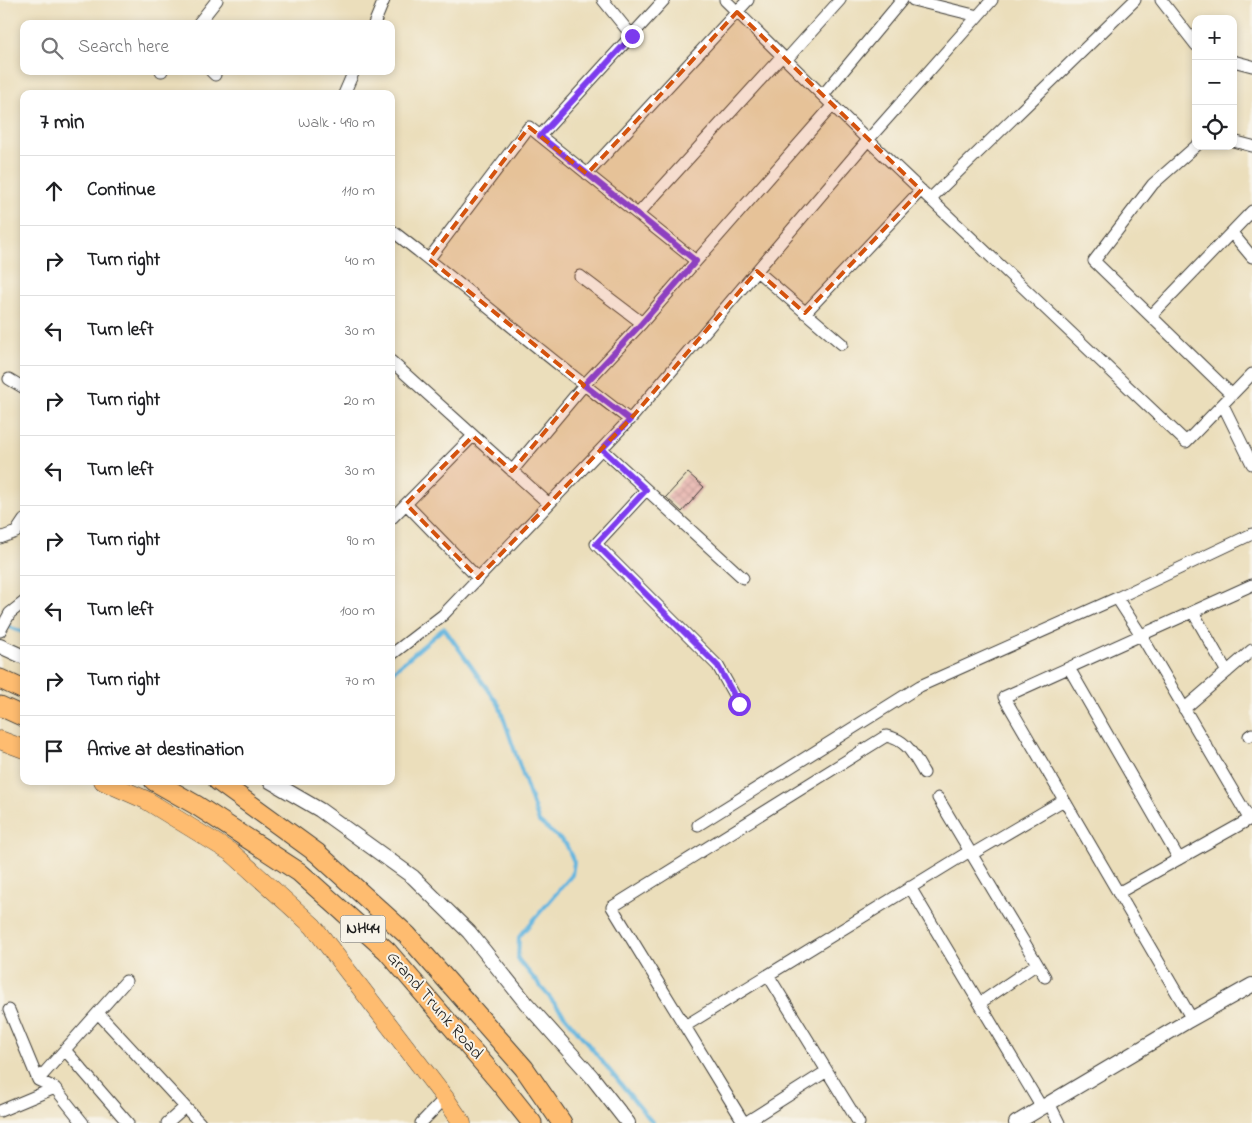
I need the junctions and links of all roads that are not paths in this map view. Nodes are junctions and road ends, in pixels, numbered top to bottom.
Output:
1 (217, 0) edge
2 (384, 0) edge
3 (603, 0) edge
4 (664, 0) edge
5 (725, 0) edge
6 (748, 0) edge
7 (840, 0) edge
8 (902, 0) edge
9 (913, 0) edge
10 (992, 0) edge
11 (1136, 0) edge
12 (1161, 0) edge
13 (928, 2) edge
14 (737, 12) junction
15 (978, 16) junction
16 (201, 20) edge
17 (376, 20) edge
18 (632, 36) junction
19 (1192, 40) edge
20 (784, 58) junction
21 (1237, 62) edge
22 (1252, 66) edge
23 (352, 75) edge
24 (346, 90) edge
25 (823, 96) junction
26 (833, 105) junction
27 (540, 136) junction
28 (868, 140) junction
29 (1237, 142) edge
30 (1252, 146) edge
31 (1192, 150) edge
32 (587, 174) junction
33 (921, 190) junction
34 (930, 199) junction
35 (1252, 211) edge
36 (638, 214) junction
37 (395, 233) edge
38 (1232, 234) junction
39 (1252, 257) edge
40 (429, 259) junction
41 (696, 261) junction
42 (757, 270) junction
43 (580, 276) dead end
44 (805, 313) junction
45 (1151, 316) junction
46 (642, 323) junction
47 (842, 344) dead end
48 (395, 365) edge
49 (1252, 374) edge
50 (9, 379) dead end
51 (584, 385) junction
52 (20, 386) edge
53 (1232, 395) junction
54 (1222, 405) junction
55 (630, 420) junction
56 (473, 436) junction
57 (602, 449) junction
58 (1252, 463) edge
59 (512, 470) junction
60 (646, 490) junction
61 (549, 504) junction
62 (397, 510) edge
63 (20, 526) edge
64 (1252, 534) edge
65 (0, 538) edge
66 (478, 578) junction
67 (743, 578) dead end
68 (1252, 585) edge
69 (1117, 598) junction
70 (20, 605) edge
71 (0, 606) edge
72 (11, 612) junction
73 (1193, 612) junction
74 (0, 631) edge
75 (1141, 635) junction
76 (0, 646) edge
77 (1252, 650) edge
78 (395, 652) edge
79 (20, 655) edge
80 (1069, 668) junction
81 (1227, 672) junction
82 (0, 679) edge
83 (20, 688) edge
84 (739, 704) dead end
85 (0, 706) edge
86 (1184, 709) junction
87 (20, 715) edge
88 (0, 740) edge
89 (20, 748) edge
90 (924, 773) dead end
91 (111, 785) edge
92 (161, 785) edge
93 (224, 785) edge
94 (277, 785) edge
95 (938, 798) dead end
96 (1064, 800) junction
97 (1251, 819) edge
98 (698, 825) dead end
99 (971, 852) junction
100 (1179, 859) junction
101 (910, 887) junction
102 (1118, 893) junction
103 (1037, 964) junction
104 (768, 975) junction
105 (1045, 977) dead end
106 (126, 981) dead end
107 (1252, 985) edge
108 (980, 1003) junction
109 (9, 1010) dead end
110 (98, 1013) junction
111 (1192, 1019) junction
112 (685, 1026) junction
113 (65, 1050) junction
114 (827, 1071) junction
115 (38, 1080) junction
116 (55, 1088) junction
117 (445, 1098) junction
118 (1046, 1105) junction
119 (185, 1107) junction
120 (0, 1111) edge
121 (83, 1123) edge
122 (128, 1123) edge
123 (167, 1123) edge
124 (200, 1123) edge
125 (421, 1123) edge
126 (462, 1123) edge
127 (532, 1123) edge
128 (562, 1123) edge
129 (628, 1123) edge
130 (744, 1123) edge
131 (859, 1123) edge
132 (1016, 1123) edge
133 (1059, 1123) edge

1 - 16 street
2 - 17 street
3 - 18 street
4 - 18 street
5 - 14 street
6 - 14 street
7 - 20 street
8 - 25 street
9 - 13 street
10 - 15 street
11 - 34 street
12 - 19 street
13 - 15 street
14 - 20 street
14 - 32 street
15 - 28 street
18 - 27 street
20 - 25 street
20 - 36 street
21 - 22 street
23 - 24 street
25 - 26 street
26 - 28 street
26 - 41 street
27 - 32 street
27 - 40 street
28 - 33 street
28 - 42 street
29 - 30 street
31 - 45 street
32 - 36 street
33 - 34 street
33 - 44 street
34 - 54 street
35 - 38 street
36 - 41 street
37 - 40 street
38 - 39 street
38 - 45 street
40 - 51 street
41 - 46 street
42 - 44 street
42 - 55 street
43 - 46 street
44 - 47 street
45 - 53 street
46 - 51 street
48 - 56 street
49 - 53 street
50 - 52 street
51 - 55 street
51 - 59 street
53 - 54 street
54 - 58 street
55 - 57 street
56 - 59 street
56 - 62 street
57 - 60 street
57 - 61 street
59 - 61 street
60 - 67 street
60 - 84 street
61 - 66 street
62 - 66 street
63 - 65 street
64 - 69 street
66 - 78 street
68 - 73 street
69 - 75 street
69 - 98 street
70 - 72 street
71 - 72 street
72 - 74 street
73 - 75 street
73 - 81 street
75 - 80 street
75 - 86 street
76 - 79 street
77 - 81 street
80 - 96 street
80 - 100 street
81 - 86 street
82 - 83 highway
85 - 87 highway
86 - 97 street
88 - 89 main road
90 - 112 street
91 - 117 main road
92 - 127 highway, Grand Trunk Road / NH44
93 - 128 highway, Grand Trunk Road / NH44
94 - 129 street
95 - 99 street
96 - 99 street
96 - 102 street
97 - 100 street
99 - 101 street
99 - 103 street
100 - 102 street
101 - 104 street
101 - 108 street
102 - 111 street
103 - 105 street
103 - 108 street
104 - 112 street
104 - 114 street
106 - 110 street
107 - 111 street
108 - 118 street
109 - 115 street
110 - 113 street
110 - 119 street
111 - 118 street
112 - 130 street
113 - 115 street
113 - 122 street
114 - 130 street
114 - 131 street
115 - 116 street
116 - 120 street
116 - 121 street
117 - 125 street
117 - 126 main road
118 - 132 street
118 - 133 street
119 - 123 street
119 - 124 street

